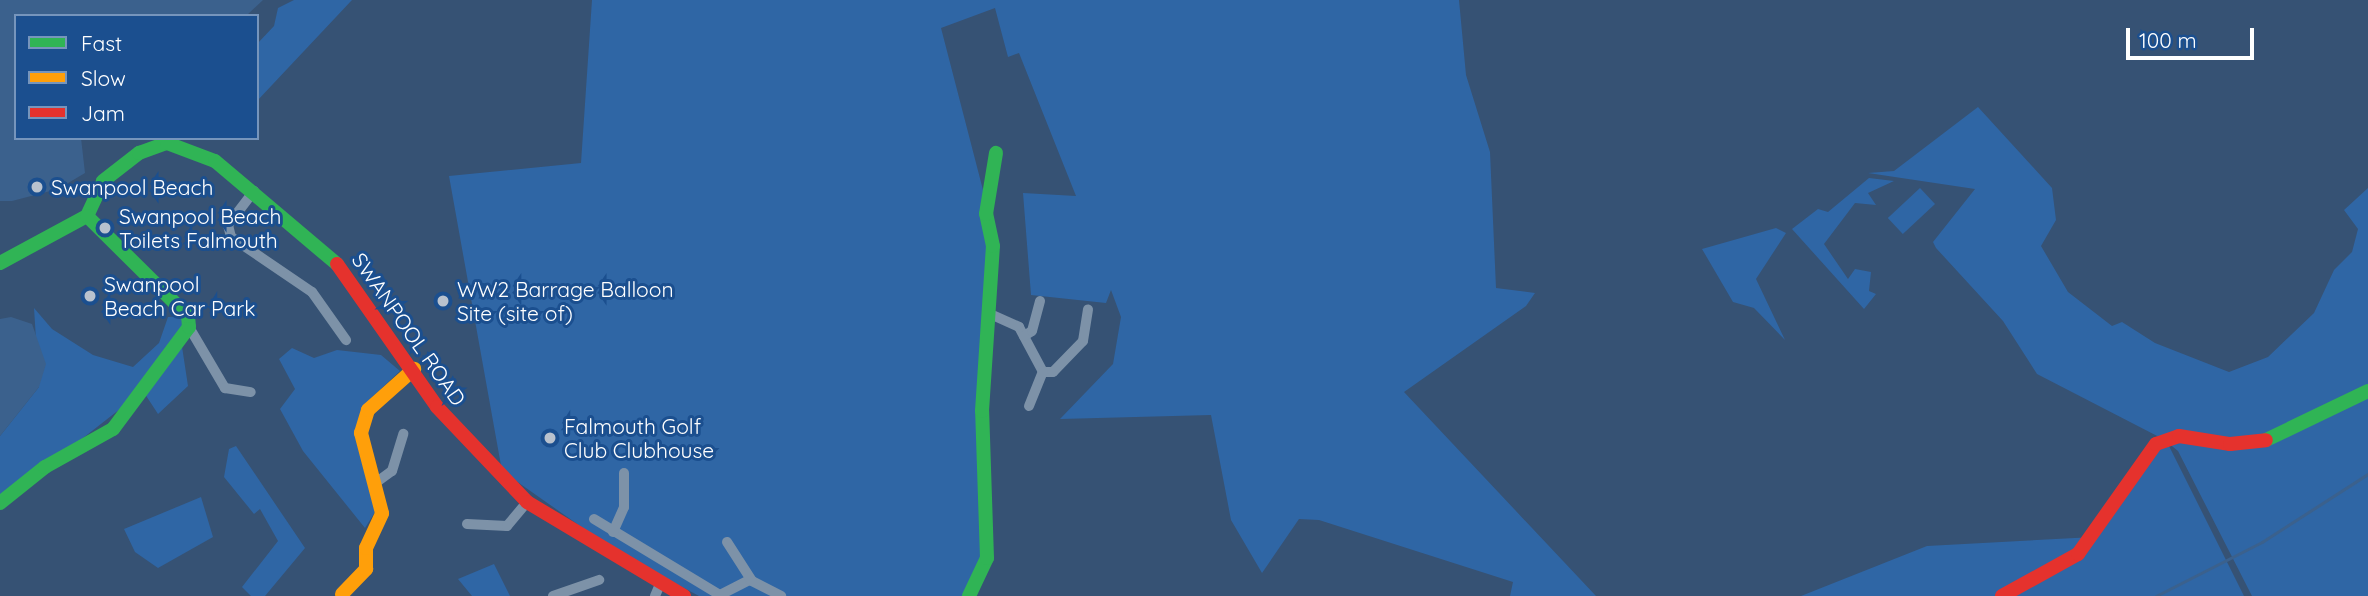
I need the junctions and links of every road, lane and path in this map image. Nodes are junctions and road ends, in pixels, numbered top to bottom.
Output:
1 (996, 153) dead end
2 (254, 191) junction
3 (87, 216) junction
4 (0, 263) edge
5 (1040, 301) dead end
6 (1088, 309) dead end
7 (988, 313) junction
8 (189, 327) junction
9 (1024, 336) junction
10 (346, 340) dead end
11 (414, 369) junction
12 (1043, 372) junction
13 (2368, 391) edge
14 (251, 393) dead end
15 (1029, 406) dead end
16 (403, 434) dead end
17 (624, 473) dead end
18 (374, 484) junction
19 (527, 502) junction
20 (0, 503) edge
21 (594, 519) dead end
22 (467, 524) dead end
23 (613, 532) junction
24 (727, 542) dead end
25 (599, 580) dead end
26 (752, 580) junction
27 (657, 590) edge
28 (342, 594) dead end
29 (553, 596) edge
30 (684, 596) edge
31 (781, 596) edge
32 (969, 596) edge
33 (2002, 596) edge

1 - 7 street
2 - 3 street, SWANPOOL ROAD
2 - 10 street
2 - 11 street, SWANPOOL ROAD
3 - 4 street, SWANPOOL ROAD
3 - 8 street
5 - 9 street
6 - 12 street
7 - 9 street
7 - 32 street
8 - 14 street
8 - 20 street
9 - 12 street
11 - 18 street
11 - 19 street, SWANPOOL ROAD
12 - 15 street
13 - 33 street
16 - 18 street
17 - 23 street
18 - 28 street
19 - 22 street
19 - 27 street, SWANPOOL ROAD
21 - 23 street
23 - 26 street
24 - 26 street
25 - 29 street
26 - 31 street
27 - 30 street, SWANPOOL ROAD

